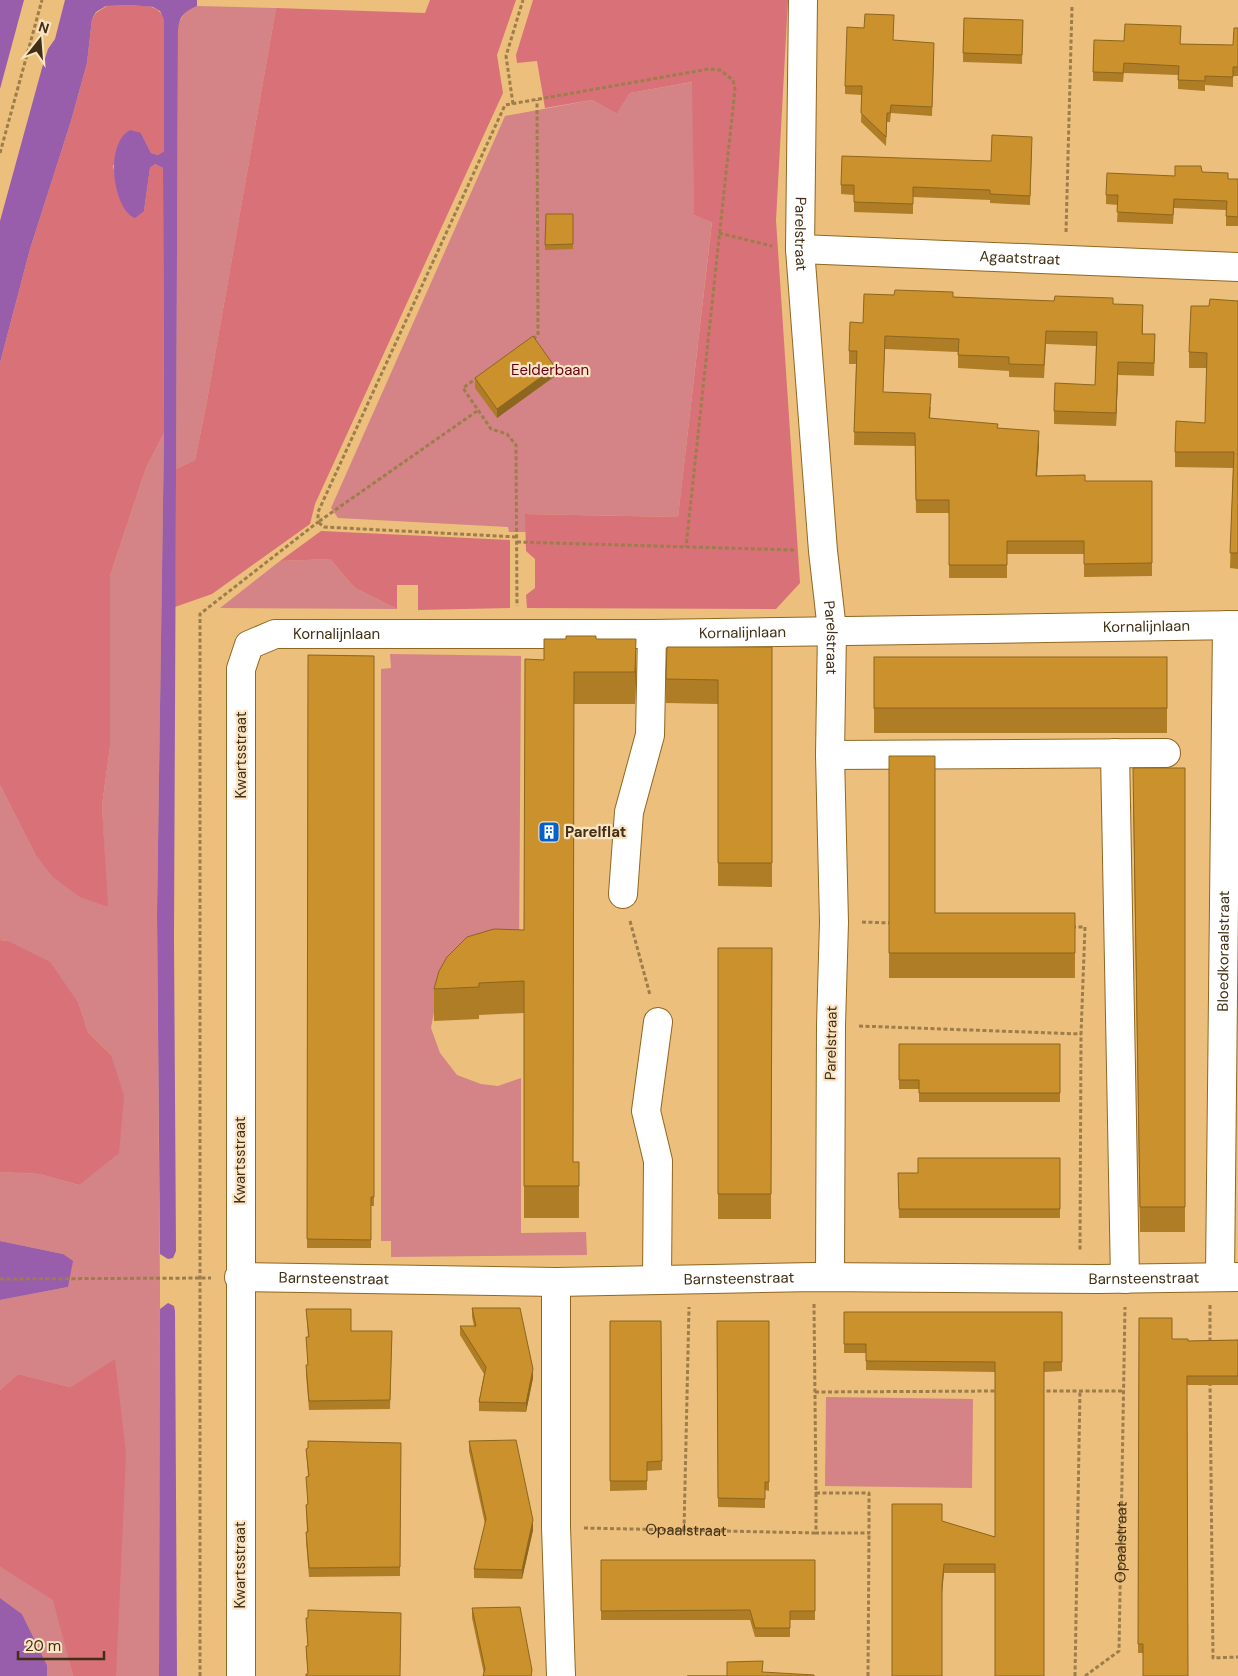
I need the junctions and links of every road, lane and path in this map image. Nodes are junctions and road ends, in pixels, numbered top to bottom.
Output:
1 (42, 0) edge
2 (523, 0) edge
3 (803, 0) edge
4 (1072, 6) dead end
5 (537, 100) junction
6 (512, 104) junction
7 (0, 153) edge
8 (719, 233) junction
9 (1066, 242) dead end
10 (800, 249) junction
11 (1238, 267) edge
12 (530, 340) edge
13 (485, 372) edge
14 (477, 411) junction
15 (318, 522) junction
16 (517, 536) junction
17 (516, 542) junction
18 (686, 547) junction
19 (823, 551) junction
20 (1233, 625) edge
21 (832, 630) junction
22 (518, 634) junction
23 (652, 634) junction
24 (249, 645) joint
25 (1115, 753) junction
26 (1166, 753) dead end
27 (1232, 754) edge
28 (830, 755) junction
29 (623, 894) joint
30 (834, 922) junction
31 (901, 923) edge
32 (1066, 927) edge
33 (658, 1022) joint
34 (831, 1025) junction
35 (1081, 1034) junction
36 (239, 1277) junction
37 (822, 1277) junction
38 (1222, 1277) edge
39 (0, 1279) edge
40 (689, 1279) junction
41 (1080, 1279) junction
42 (1125, 1279) junction
43 (657, 1280) junction
44 (556, 1282) junction
45 (1210, 1345) edge
46 (1210, 1374) edge
47 (1080, 1390) junction
48 (1001, 1391) edge
49 (1031, 1391) edge
50 (1125, 1391) junction
51 (815, 1392) junction
52 (816, 1493) junction
53 (556, 1527) junction
54 (684, 1530) junction
55 (816, 1533) junction
56 (869, 1533) junction
57 (1238, 1657) edge
58 (200, 1676) edge
59 (241, 1676) edge
60 (561, 1676) edge
61 (868, 1676) edge
62 (1075, 1676) edge
63 (1085, 1676) edge

1 - 7 path
2 - 6 path
3 - 10 street, Parelstraat
4 - 9 path
5 - 6 path
5 - 8 path
5 - 12 path
6 - 15 path
8 - 10 path
8 - 18 path
10 - 11 street, Agaatstraat
10 - 19 street, Parelstraat
13 - 14 path
14 - 15 path
14 - 16 path
15 - 16 path
16 - 17 path
17 - 18 path
17 - 22 path
18 - 19 path
19 - 21 street, Parelstraat
20 - 21 street, Kornalijnlaan
20 - 27 street, Bloedkoraalstraat
21 - 23 street, Kornalijnlaan
21 - 28 street, Parelstraat
22 - 23 street, Kornalijnlaan
22 - 24 street, Kornalijnlaan
23 - 29 street
24 - 36 street, Kwartsstraat
25 - 26 street
25 - 28 street
25 - 42 street
27 - 38 street, Bloedkoraalstraat
28 - 30 street, Parelstraat
29 - 33 path
30 - 31 path
30 - 34 street, Parelstraat
32 - 35 path
33 - 43 street
34 - 35 path
34 - 37 street, Parelstraat
35 - 41 path
36 - 44 street, Barnsteenstraat
36 - 59 street, Kwartsstraat
37 - 40 street, Barnsteenstraat
37 - 41 street, Barnsteenstraat
37 - 51 path
38 - 42 street, Barnsteenstraat
38 - 45 path
39 - 58 path
40 - 43 street, Barnsteenstraat
40 - 54 path
41 - 42 street, Barnsteenstraat
42 - 50 path, Opaalstraat
43 - 44 street, Barnsteenstraat
44 - 53 street
46 - 57 path
47 - 49 path
47 - 50 path
47 - 62 path
48 - 51 path
50 - 63 path, Opaalstraat
51 - 52 path
52 - 55 path
52 - 56 path
53 - 54 path, Opaalstraat
53 - 60 street
54 - 55 path, Opaalstraat
55 - 56 path, Opaalstraat
56 - 61 path

